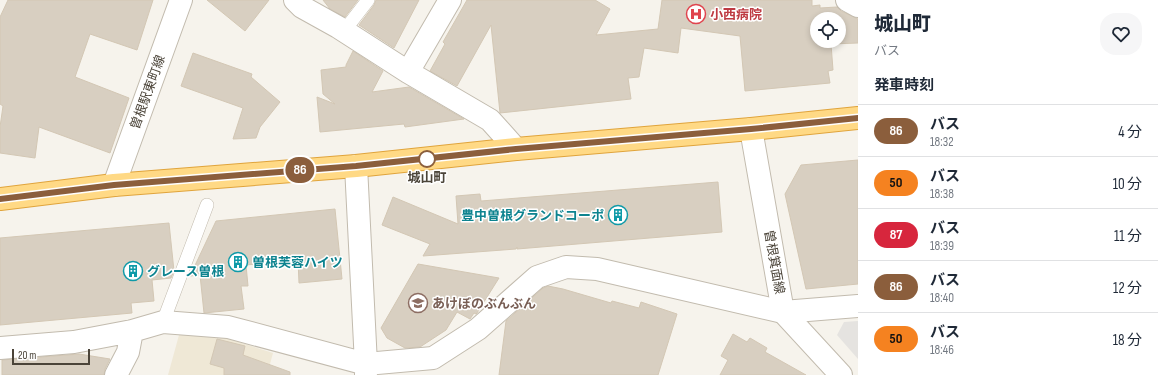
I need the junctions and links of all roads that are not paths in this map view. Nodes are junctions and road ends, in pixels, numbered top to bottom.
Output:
1 (181, 0) edge
2 (294, 0) edge
3 (368, 0) edge
4 (450, 0) edge
5 (847, 0) edge
6 (858, 6) edge
7 (344, 31) junction
8 (408, 72) junction
9 (858, 118) edge
10 (751, 129) junction
11 (516, 149) junction
12 (356, 166) junction
13 (114, 185) junction
14 (0, 199) edge
15 (207, 205) dead end
16 (858, 306) edge
17 (783, 312) junction
18 (164, 322) junction
19 (132, 331) junction
20 (0, 348) edge
21 (366, 369) edge
22 (116, 375) edge
23 (840, 375) edge

1 - 13 street, 曽根駅東町線
2 - 7 street
3 - 7 lane
4 - 8 street
5 - 6 street
7 - 8 street
8 - 11 street
9 - 10 highway
10 - 11 highway
10 - 17 street, 曽根箕面線
11 - 12 highway
12 - 13 highway
12 - 21 street
13 - 14 highway
15 - 18 lane
16 - 17 street
17 - 21 street
17 - 23 street, 曽根箕面線
18 - 19 street
18 - 21 street
19 - 20 street
19 - 22 street

